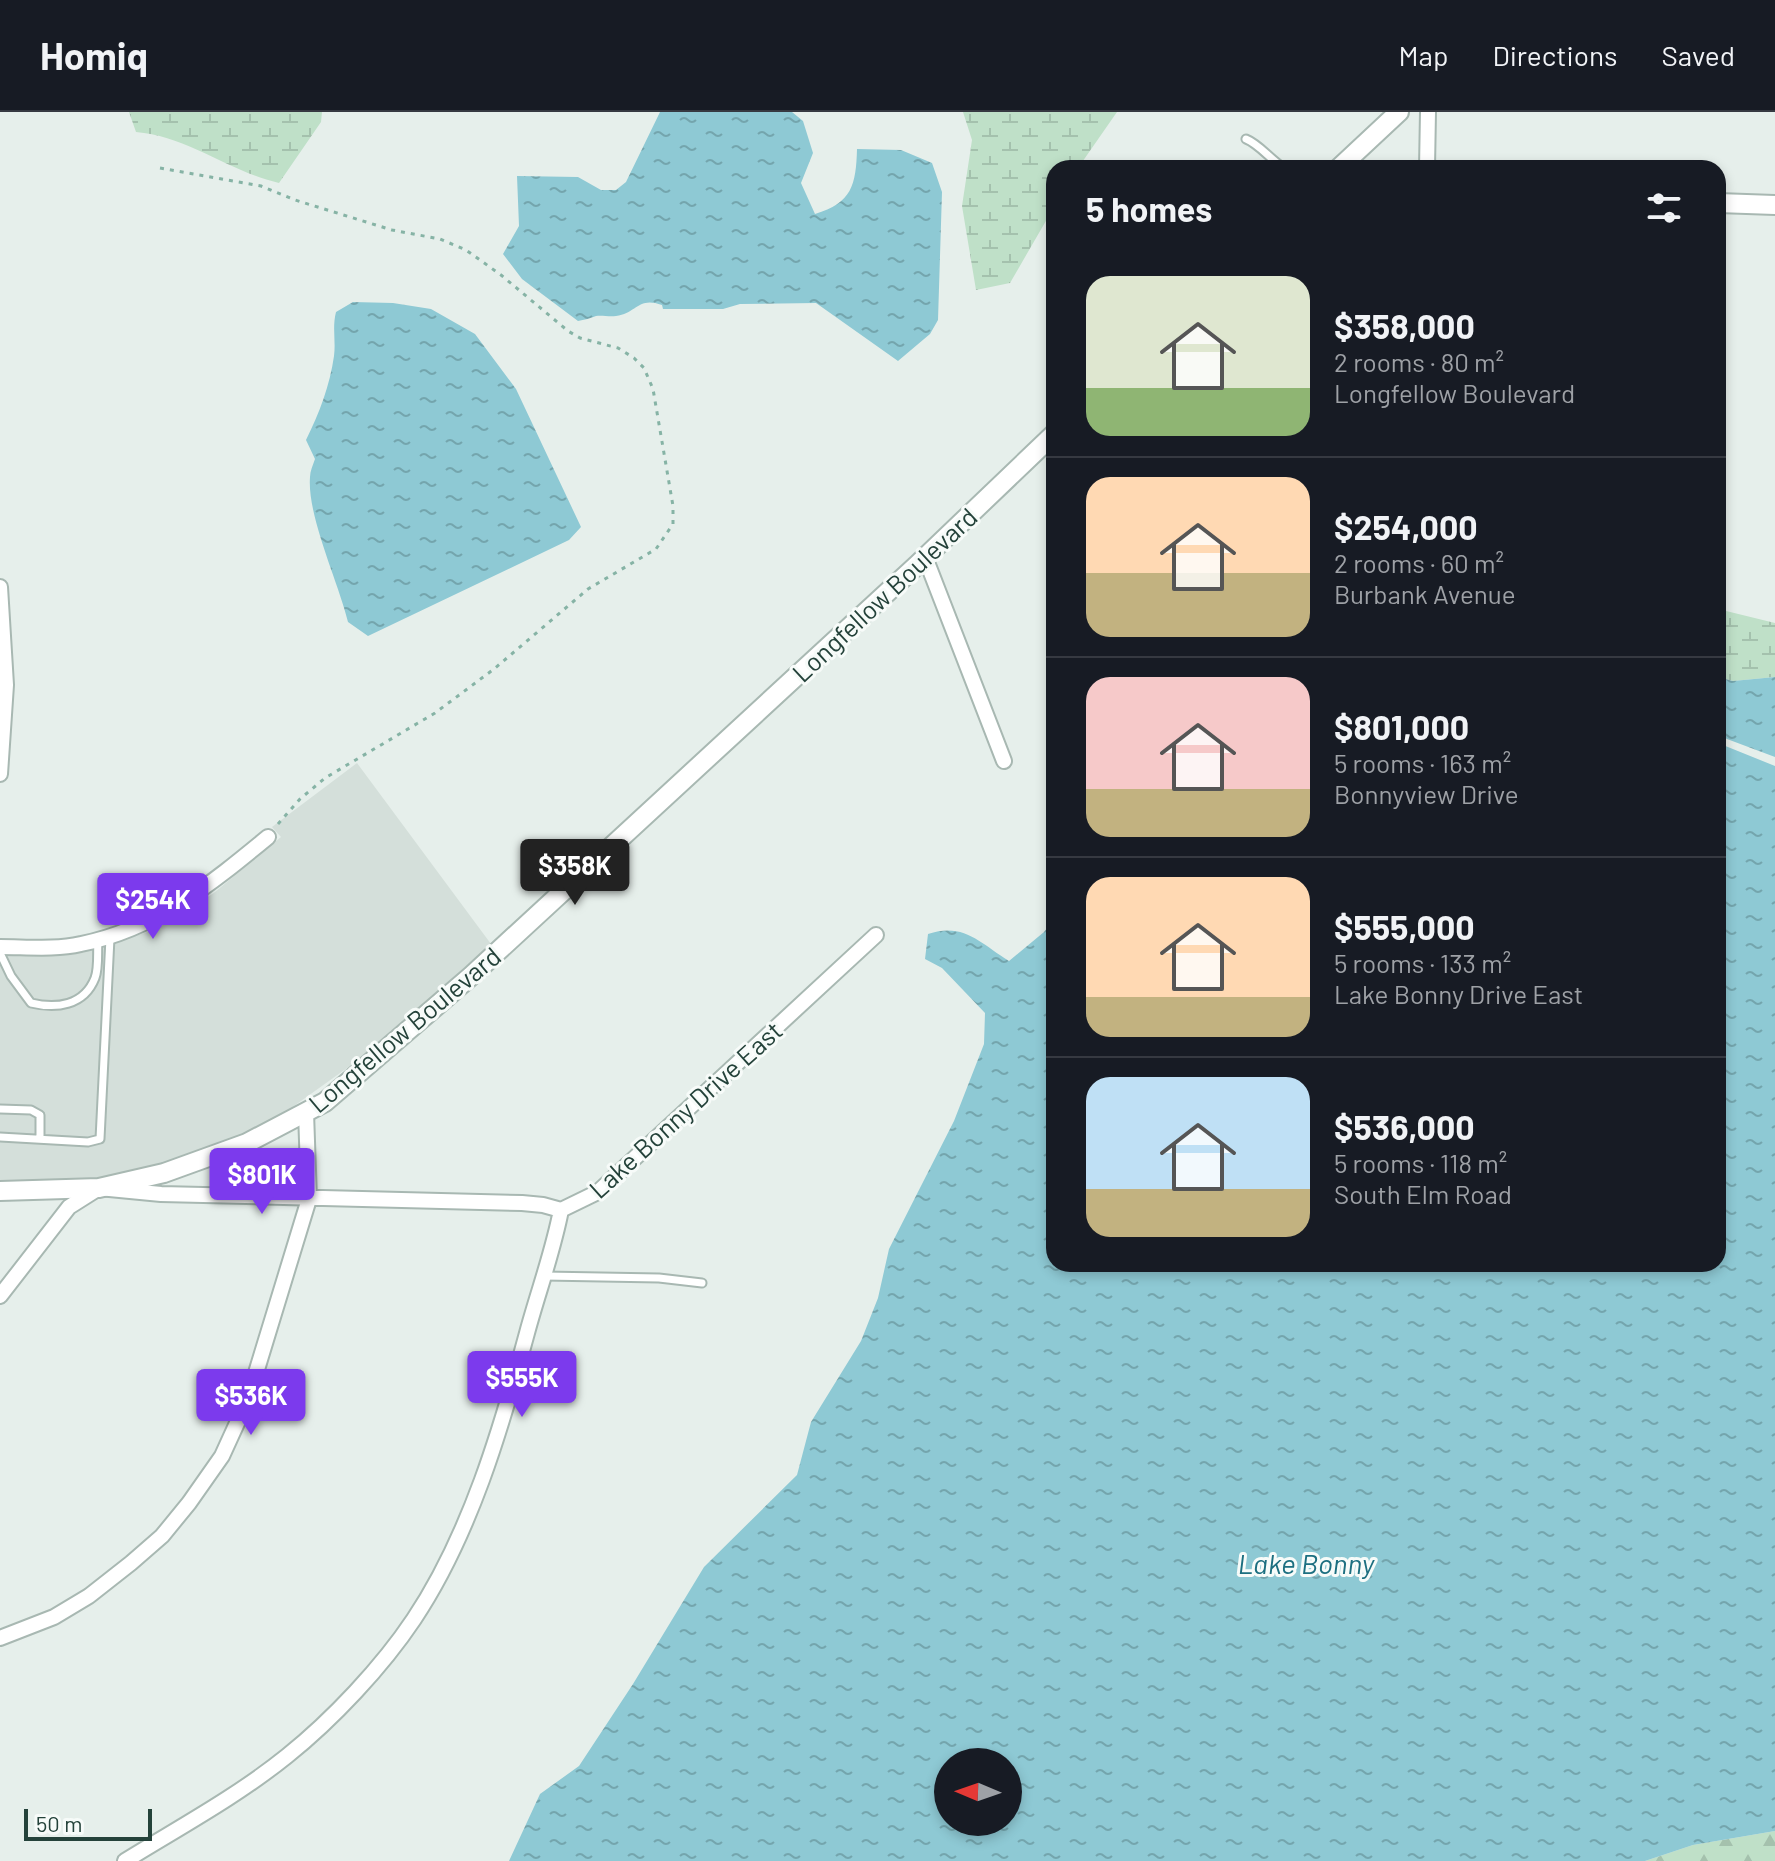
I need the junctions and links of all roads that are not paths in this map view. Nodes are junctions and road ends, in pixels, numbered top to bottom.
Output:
1 (1399, 112) edge
2 (1428, 112) edge
3 (1246, 139) dead end
4 (1272, 160) edge
5 (1348, 160) edge
6 (1427, 160) edge
7 (1726, 203) edge
8 (1775, 205) edge
9 (1046, 442) edge
10 (925, 557) junction
11 (0, 587) edge
12 (1004, 761) dead end
13 (0, 774) edge
14 (268, 837) road end
15 (876, 935) dead end
16 (104, 938) junction
17 (0, 950) edge
18 (0, 1109) edge
19 (306, 1112) junction
20 (0, 1137) edge
21 (40, 1139) junction
22 (99, 1188) junction
23 (0, 1191) edge
24 (309, 1199) junction
25 (561, 1210) junction
26 (544, 1276) junction
27 (702, 1283) dead end
28 (0, 1296) edge
29 (0, 1638) edge
30 (125, 1861) edge

1 - 5 street
2 - 6 street
3 - 4 lane
7 - 8 street
9 - 10 street, Longfellow Boulevard
10 - 12 street
10 - 19 street, Longfellow Boulevard
11 - 13 street
14 - 16 street
15 - 25 street, Lake Bonny Drive East
16 - 17 street
16 - 17 lane
16 - 21 lane
18 - 21 lane
19 - 22 street, Longfellow Boulevard
19 - 24 street
20 - 21 lane
22 - 23 street, Longfellow Boulevard
22 - 24 street
22 - 28 street
24 - 25 street
24 - 29 street
25 - 26 street, Lake Bonny Drive East
26 - 27 lane
26 - 30 street, Lake Bonny Drive East

